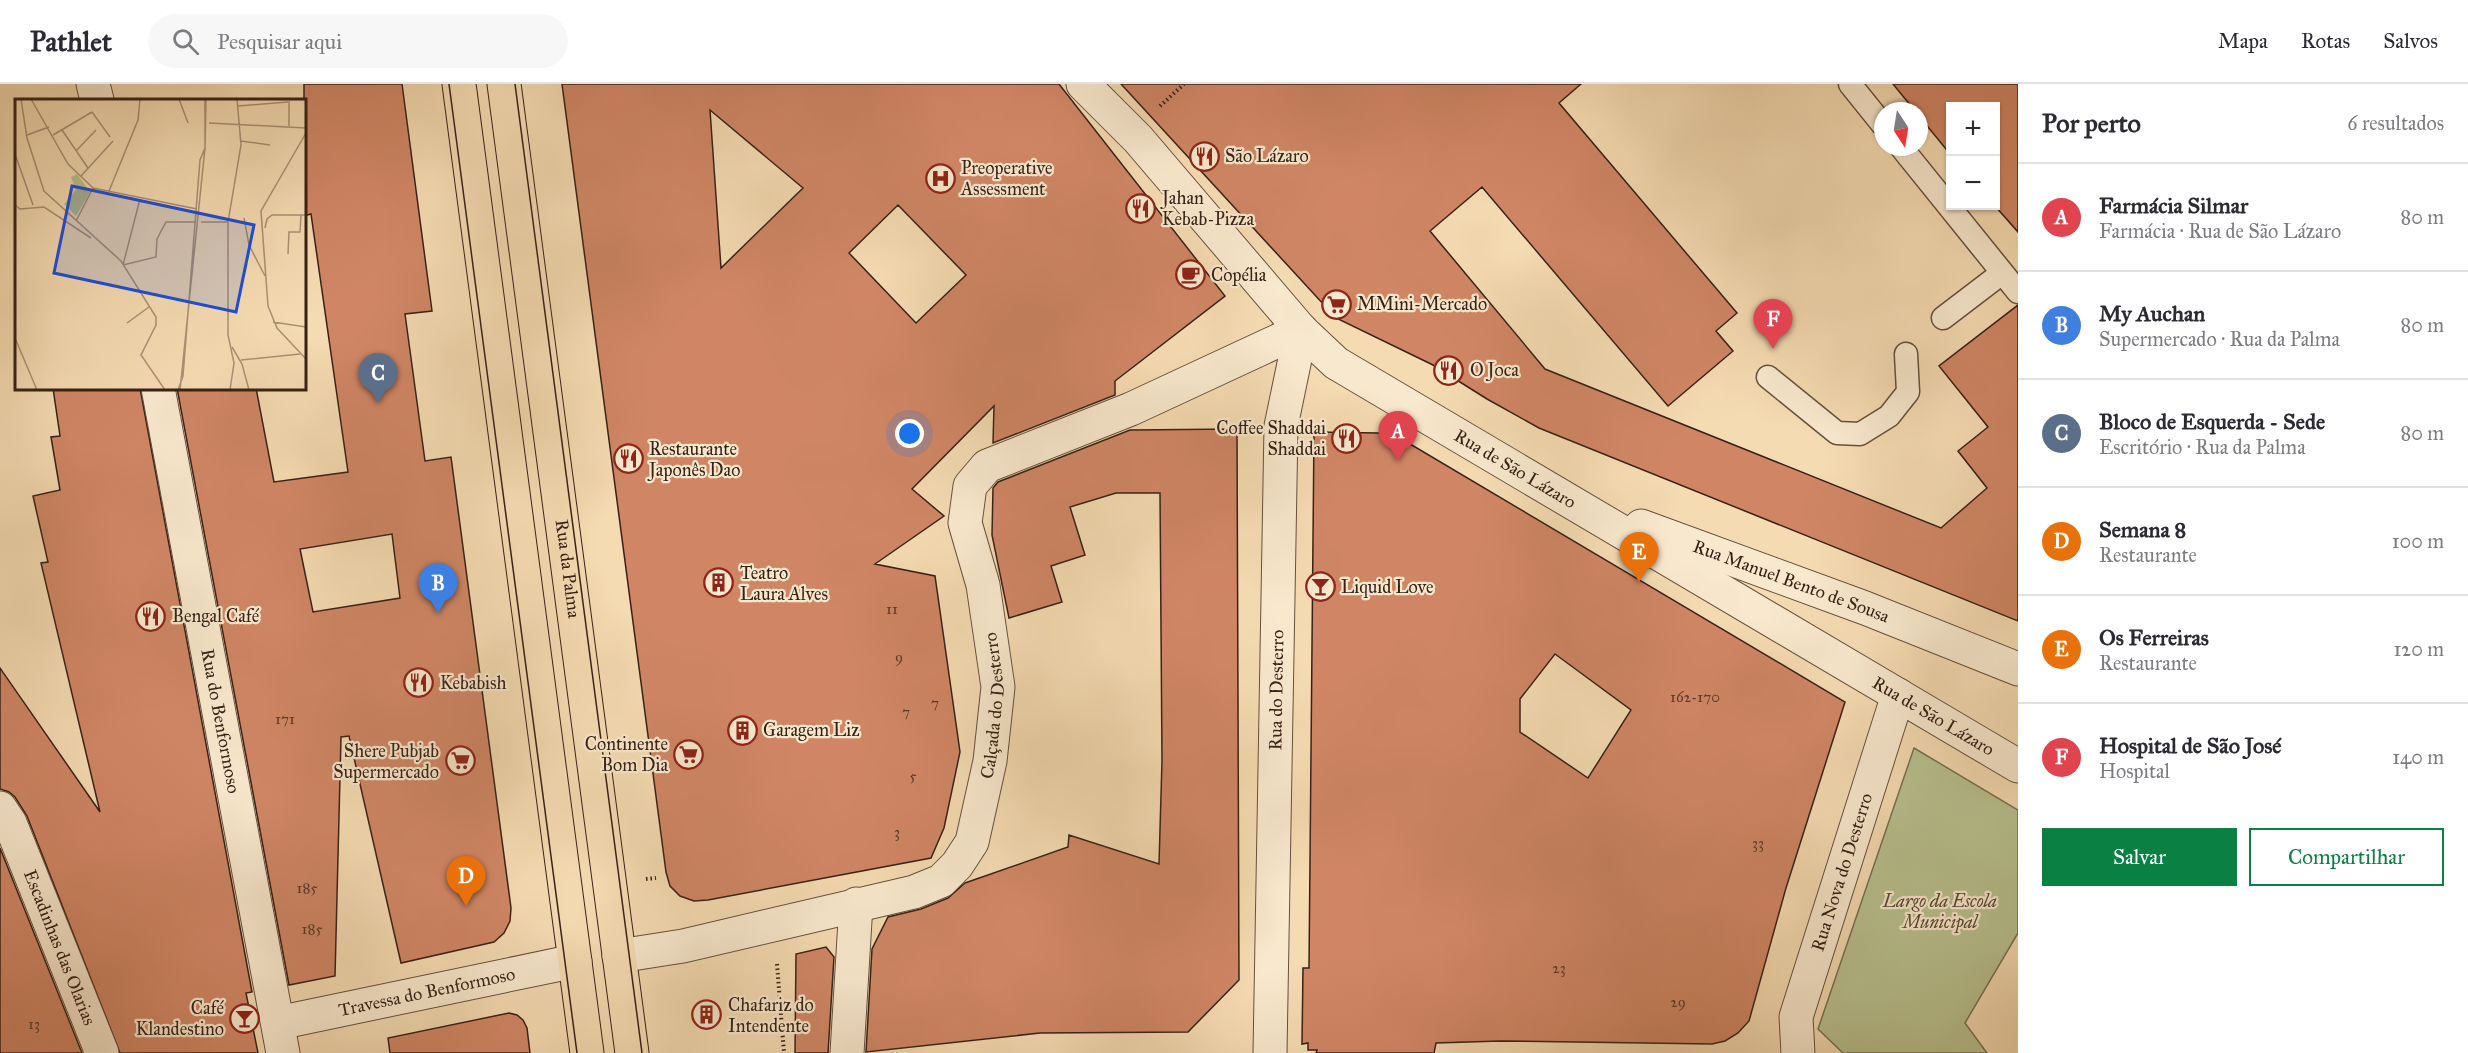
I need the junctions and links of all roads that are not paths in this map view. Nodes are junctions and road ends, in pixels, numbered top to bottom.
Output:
1 (93, 84) edge
2 (459, 84) edge
3 (504, 84) edge
4 (1083, 84) edge
5 (1850, 84) edge
6 (97, 99) edge
7 (1874, 114) edge
8 (1907, 156) edge
9 (2002, 273) junction
10 (2018, 292) edge
11 (1943, 318) dead end
12 (1301, 330) junction
13 (1906, 354) dead end
14 (1768, 377) dead end
15 (158, 390) edge
16 (1565, 498) junction
17 (2018, 669) edge
18 (1898, 695) junction
19 (2018, 766) edge
20 (0, 808) edge
21 (856, 904) junction
22 (619, 956) junction
23 (575, 961) junction
24 (280, 1038) edge
25 (102, 1053) edge
26 (586, 1053) edge
27 (632, 1053) edge
28 (847, 1053) edge
29 (1270, 1053) edge
30 (1798, 1053) edge

1 - 6 street
2 - 23 main road
3 - 22 main road, Rua da Palma
4 - 12 street, Rua de São Lázaro
5 - 7 lane
8 - 9 lane
9 - 10 lane
9 - 11 lane
12 - 16 street, Rua de São Lázaro
12 - 21 street, Calçada do Desterro
12 - 29 street, Rua do Desterro
13 - 14 lane
15 - 24 street, Rua do Benformoso
16 - 17 street, Rua Manuel Bento de Sousa
16 - 18 street, Rua de São Lázaro
18 - 19 street, Rua de São Lázaro
18 - 30 street, Rua Nova do Desterro
20 - 25 street, Escadinhas das Olarias
21 - 22 street, Calçada do Desterro
21 - 28 street
22 - 23 main road
22 - 27 main road, Rua da Palma
23 - 24 street, Travessa do Benformoso
23 - 26 main road

